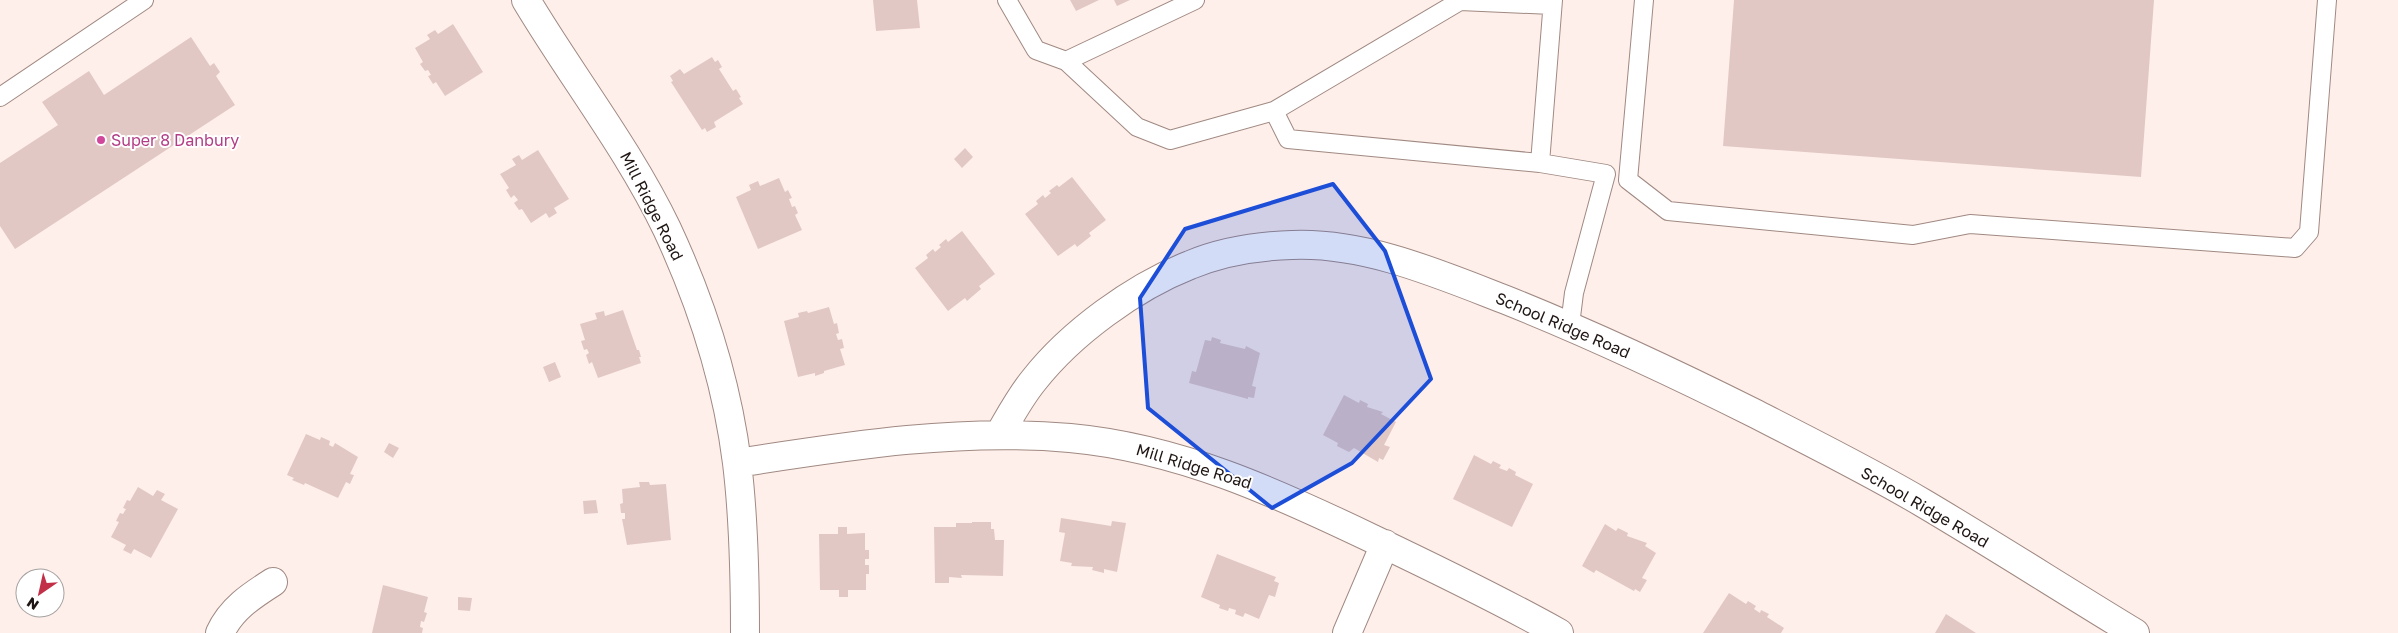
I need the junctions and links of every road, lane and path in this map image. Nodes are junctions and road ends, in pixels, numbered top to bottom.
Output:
1 (144, 0) edge
2 (526, 0) edge
3 (1007, 0) edge
4 (1195, 0) edge
5 (1644, 0) edge
6 (2327, 0) edge
7 (1552, 2) edge
8 (1066, 61) junction
9 (0, 97) edge
10 (1274, 111) junction
11 (1540, 163) junction
12 (1606, 174) junction
13 (1628, 180) junction
14 (1570, 325) junction
15 (999, 435) junction
16 (737, 463) junction
17 (1384, 544) junction
18 (273, 582) dead end
19 (220, 633) edge
20 (745, 633) edge
21 (1347, 633) edge
22 (1559, 633) edge
23 (2135, 633) edge

1 - 9 lane
2 - 16 street, Mill Ridge Road
3 - 8 lane
4 - 8 lane
5 - 13 lane
6 - 13 lane
7 - 10 lane
7 - 11 lane
8 - 10 lane
10 - 11 lane
11 - 12 lane
12 - 13 lane
12 - 14 lane
14 - 15 street, School Ridge Road
14 - 23 street, School Ridge Road
15 - 16 street, Mill Ridge Road
15 - 17 street, Mill Ridge Road
16 - 20 street, Mill Ridge Road
17 - 21 street
17 - 22 street, Mill Ridge Road
18 - 19 street

